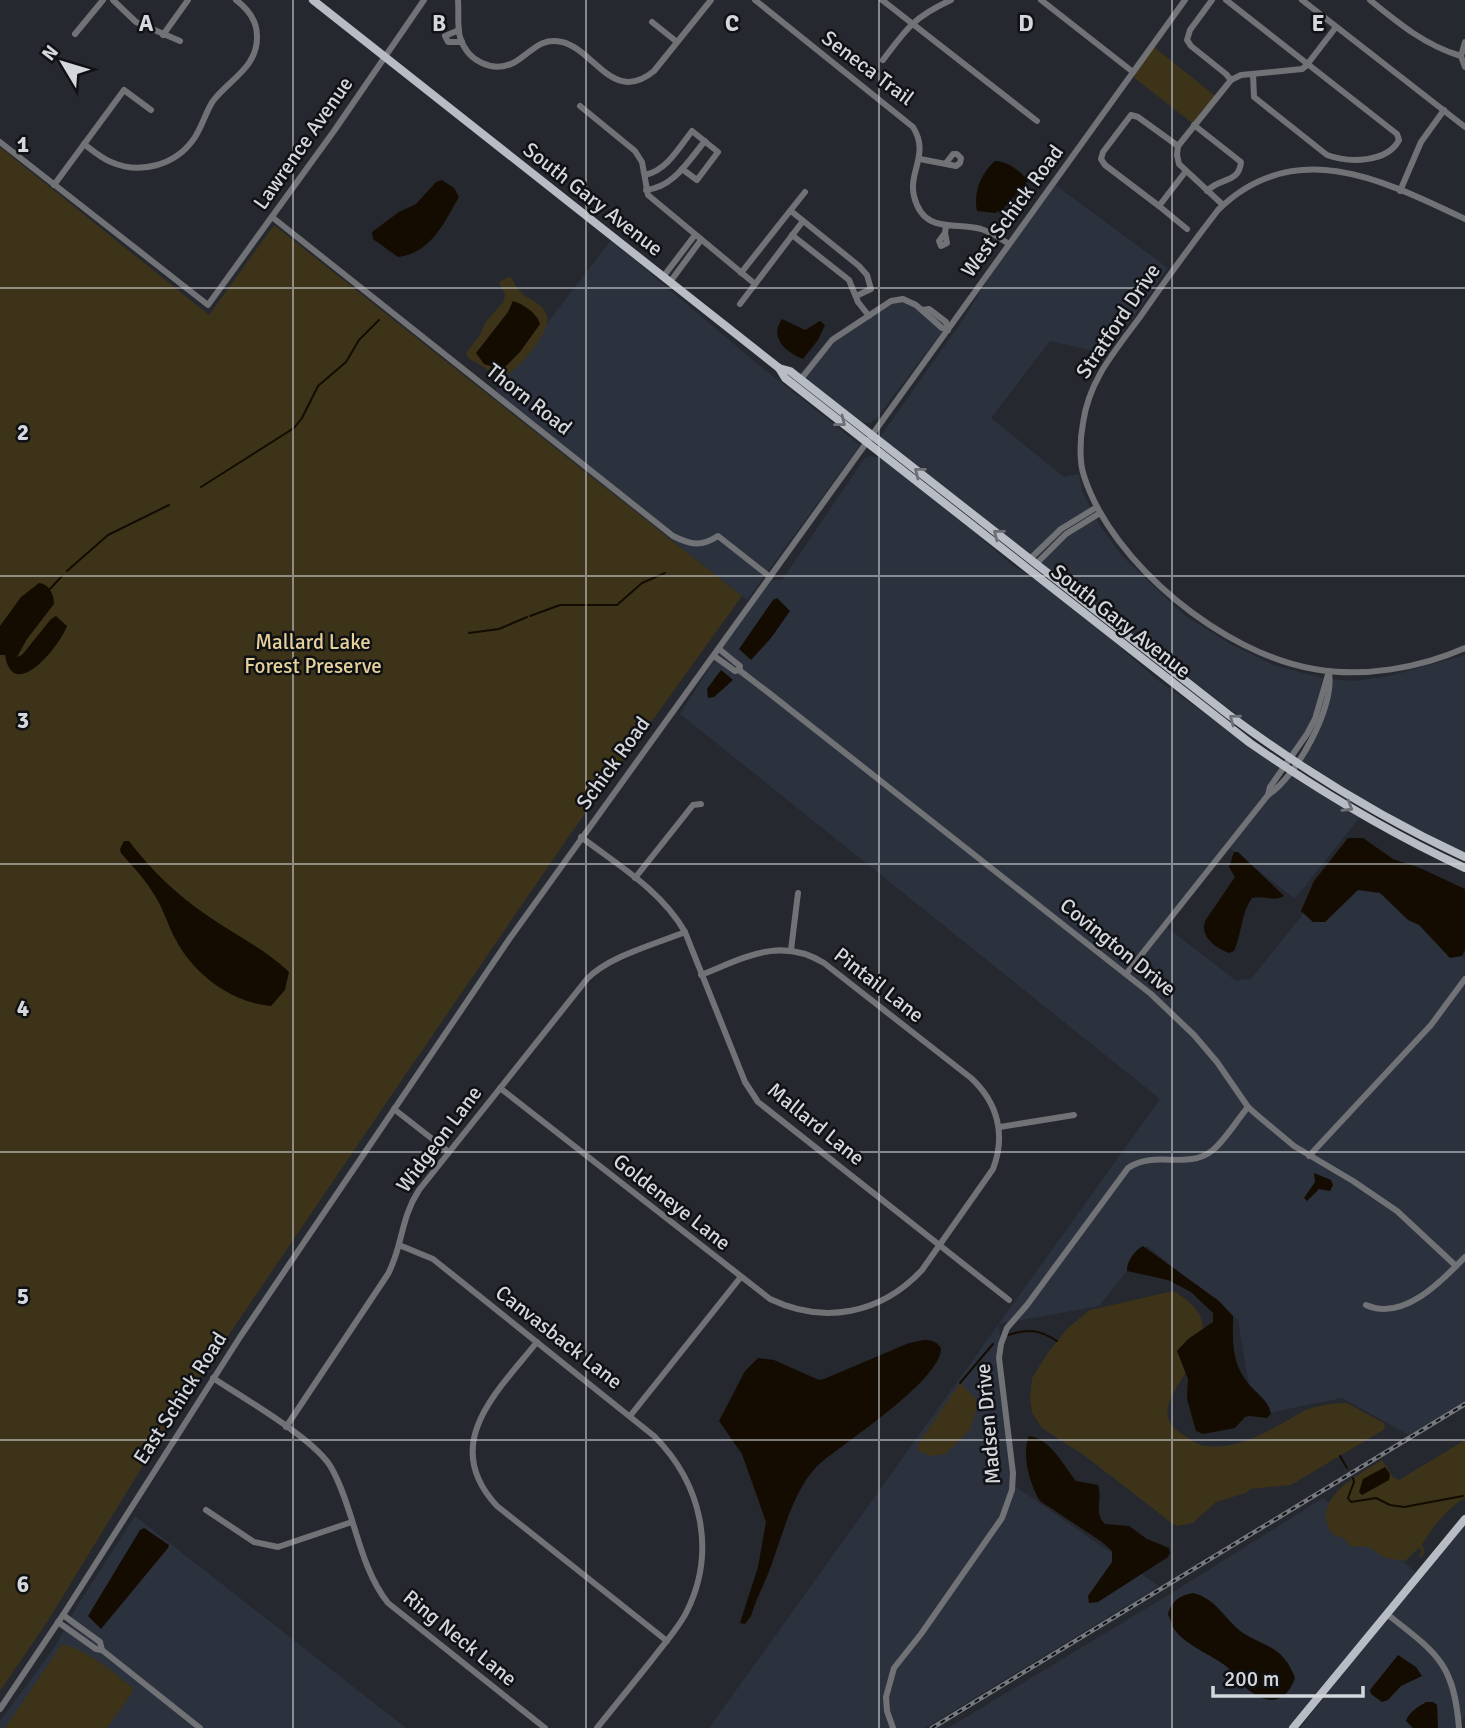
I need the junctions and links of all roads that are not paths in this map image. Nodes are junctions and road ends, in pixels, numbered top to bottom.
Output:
1 (103, 0) edge
2 (113, 0) edge
3 (188, 0) edge
4 (236, 0) edge
5 (313, 0) edge
6 (424, 0) edge
7 (458, 0) edge
8 (711, 0) edge
9 (755, 0) edge
10 (882, 0) edge
11 (951, 0) edge
12 (1041, 0) edge
13 (1185, 0) edge
14 (1212, 0) edge
15 (1226, 0) edge
16 (1302, 0) edge
17 (1370, 0) edge
18 (652, 22) dead end
19 (913, 22) junction
20 (1336, 27) junction
21 (459, 30) junction
22 (75, 34) dead end
23 (163, 34) junction
24 (180, 41) dead end
25 (462, 42) junction
26 (677, 42) junction
27 (1465, 42) edge
28 (1461, 56) junction
29 (385, 58) junction
30 (883, 60) dead end
31 (1308, 64) junction
32 (1465, 67) edge
33 (1133, 72) junction
34 (1253, 74) junction
35 (1231, 80) junction
36 (580, 106) dead end
37 (151, 110) dead end
38 (1444, 110) junction
39 (1037, 121) dead end
40 (1194, 125) junction
41 (1465, 127) edge
42 (705, 141) junction
43 (0, 142) edge
44 (84, 144) junction
45 (1178, 146) junction
46 (920, 159) junction
47 (946, 163) dead end
48 (682, 169) junction
49 (1186, 171) junction
50 (645, 175) junction
51 (54, 185) junction
52 (646, 190) junction
53 (1207, 191) junction
54 (1400, 191) junction
55 (805, 192) dead end
56 (1223, 205) junction
57 (1159, 206) junction
58 (791, 211) junction
59 (272, 217) junction
60 (1465, 219) edge
61 (803, 220) junction
62 (1187, 229) dead end
63 (792, 235) junction
64 (698, 238) junction
65 (1009, 244) junction
66 (741, 273) junction
67 (666, 279) junction
68 (755, 284) junction
69 (856, 296) junction
70 (740, 304) dead end
71 (869, 316) junction
72 (948, 330) junction
73 (779, 368) junction
74 (801, 379) junction
75 (870, 439) junction
76 (1098, 510) junction
77 (1033, 562) junction
78 (770, 577) junction
79 (1465, 648) edge
80 (719, 649) junction
81 (714, 656) junction
82 (739, 670) junction
83 (1328, 671) junction
84 (1290, 765) junction
85 (701, 804) dead end
86 (582, 837) junction
87 (1465, 857) edge
88 (1465, 868) edge
89 (635, 878) junction
90 (798, 893) dead end
91 (685, 932) junction
92 (791, 950) junction
93 (1126, 974) junction
94 (701, 975) junction
95 (1465, 979) edge
96 (500, 1088) junction
97 (1248, 1107) junction
98 (394, 1109) junction
99 (1074, 1115) dead end
100 (1000, 1127) junction
101 (449, 1152) junction
102 (1309, 1156) junction
103 (398, 1245) junction
104 (940, 1246) junction
105 (1465, 1257) edge
106 (1456, 1266) junction
107 (740, 1278) junction
108 (1009, 1300) dead end
109 (1366, 1306) dead end
110 (537, 1342) junction
111 (213, 1378) junction
112 (630, 1416) junction
113 (286, 1427) junction
114 (206, 1510) dead end
115 (1465, 1519) edge
116 (352, 1522) junction
117 (1387, 1614) junction
118 (63, 1615) junction
119 (58, 1622) junction
120 (667, 1641) junction
121 (102, 1650) junction
122 (1461, 1706) edge
123 (0, 1709) edge
124 (200, 1728) edge
125 (545, 1728) edge
126 (597, 1728) edge
127 (893, 1728) edge
128 (1293, 1728) edge
129 (1459, 1728) edge

1 - 22 street
2 - 23 street
3 - 23 street
4 - 44 street
5 - 29 main road, South Gary Avenue
6 - 29 street, Lawrence Avenue
7 - 21 street
8 - 26 street
9 - 46 street, Seneca Trail
10 - 19 street
11 - 19 street
12 - 33 street
13 - 33 street, West Schick Road
14 - 35 street
15 - 31 street
16 - 20 street
17 - 28 street
18 - 26 street
19 - 30 street
19 - 39 street
20 - 31 street
20 - 38 street
21 - 25 street
21 - 25 street
23 - 24 street
25 - 26 street
27 - 28 street
28 - 32 street
29 - 59 street, Lawrence Avenue
29 - 67 main road, South Gary Avenue
31 - 34 street
31 - 34 street
33 - 65 street, West Schick Road
34 - 35 street
35 - 40 street
36 - 50 street
37 - 44 street
38 - 41 street
38 - 54 street
40 - 45 street
40 - 53 street
42 - 48 street
42 - 48 street
42 - 50 street
43 - 51 street
44 - 51 street
45 - 49 street
45 - 57 street
46 - 47 street
46 - 65 street, Seneca Trail
48 - 52 street
49 - 53 street
49 - 57 street
50 - 52 street
51 - 59 street, Lawrence Avenue
52 - 64 street
53 - 56 street
54 - 56 street, Stratford Drive
54 - 60 street, Stratford Drive
55 - 58 street
56 - 76 street, Stratford Drive
57 - 62 street
58 - 61 street
58 - 66 street
59 - 78 street, Thorn Road
61 - 63 street
61 - 69 street
63 - 68 street
63 - 69 street
64 - 66 street
64 - 67 street
65 - 72 street, West Schick Road
66 - 68 street
67 - 73 main road, South Gary Avenue
68 - 70 street
69 - 71 street
71 - 72 street
71 - 74 street
72 - 75 street, West Schick Road
73 - 74 main road, South Gary Avenue
73 -> 75 main road, South Gary Avenue
74 - 75 main road, South Gary Avenue
77 -> 75 main road, South Gary Avenue
75 - 78 street, Schick Road
75 - 84 main road, South Gary Avenue
76 - 77 street
76 - 83 street, Stratford Drive
84 -> 77 main road, South Gary Avenue
78 - 80 street, Schick Road
79 - 83 street, Stratford Drive
80 - 81 street, Schick Road
80 - 82 street, Covington Drive
81 - 82 street, Covington Drive
81 - 86 street, Schick Road
82 - 93 street, Covington Drive
83 - 84 street
84 - 87 main road, South Gary Avenue
84 -> 88 main road, South Gary Avenue
84 - 93 street
85 - 89 street
86 - 89 street, Mallard Lane
86 - 98 street, Schick Road
89 - 91 street, Mallard Lane
90 - 92 street
91 - 94 street, Mallard Lane
91 - 96 street, Widgeon Lane
92 - 94 street, Pintail Lane
92 - 100 street, Pintail Lane
93 - 97 street, Covington Drive
94 - 104 street, Mallard Lane
95 - 102 street
96 - 101 street, Widgeon Lane
96 - 107 street, Goldeneye Lane
97 - 102 street, Covington Drive
97 - 127 street, Madsen Drive
98 - 101 street
98 - 111 street, East Schick Road
99 - 100 street
100 - 104 street, Goldeneye Lane
101 - 103 street, Widgeon Lane
102 - 106 street, Covington Drive
103 - 110 street, Canvasback Lane
103 - 113 street, Widgeon Lane
104 - 107 street, Goldeneye Lane
104 - 108 street, Mallard Lane
105 - 106 street
106 - 109 street
107 - 112 street
110 - 112 street, Canvasback Lane
110 - 120 street
111 - 113 street, Ring Neck Lane
111 - 118 street, East Schick Road
112 - 120 street, Canvasback Lane
113 - 116 street, Ring Neck Lane
114 - 116 street
115 - 117 main road
116 - 125 street, Ring Neck Lane
117 - 122 street
117 - 128 main road
118 - 119 street, East Schick Road
118 - 121 street
119 - 121 street
119 - 123 street, East Schick Road
120 - 126 street, Canvasback Lane
121 - 124 street
122 - 129 street

